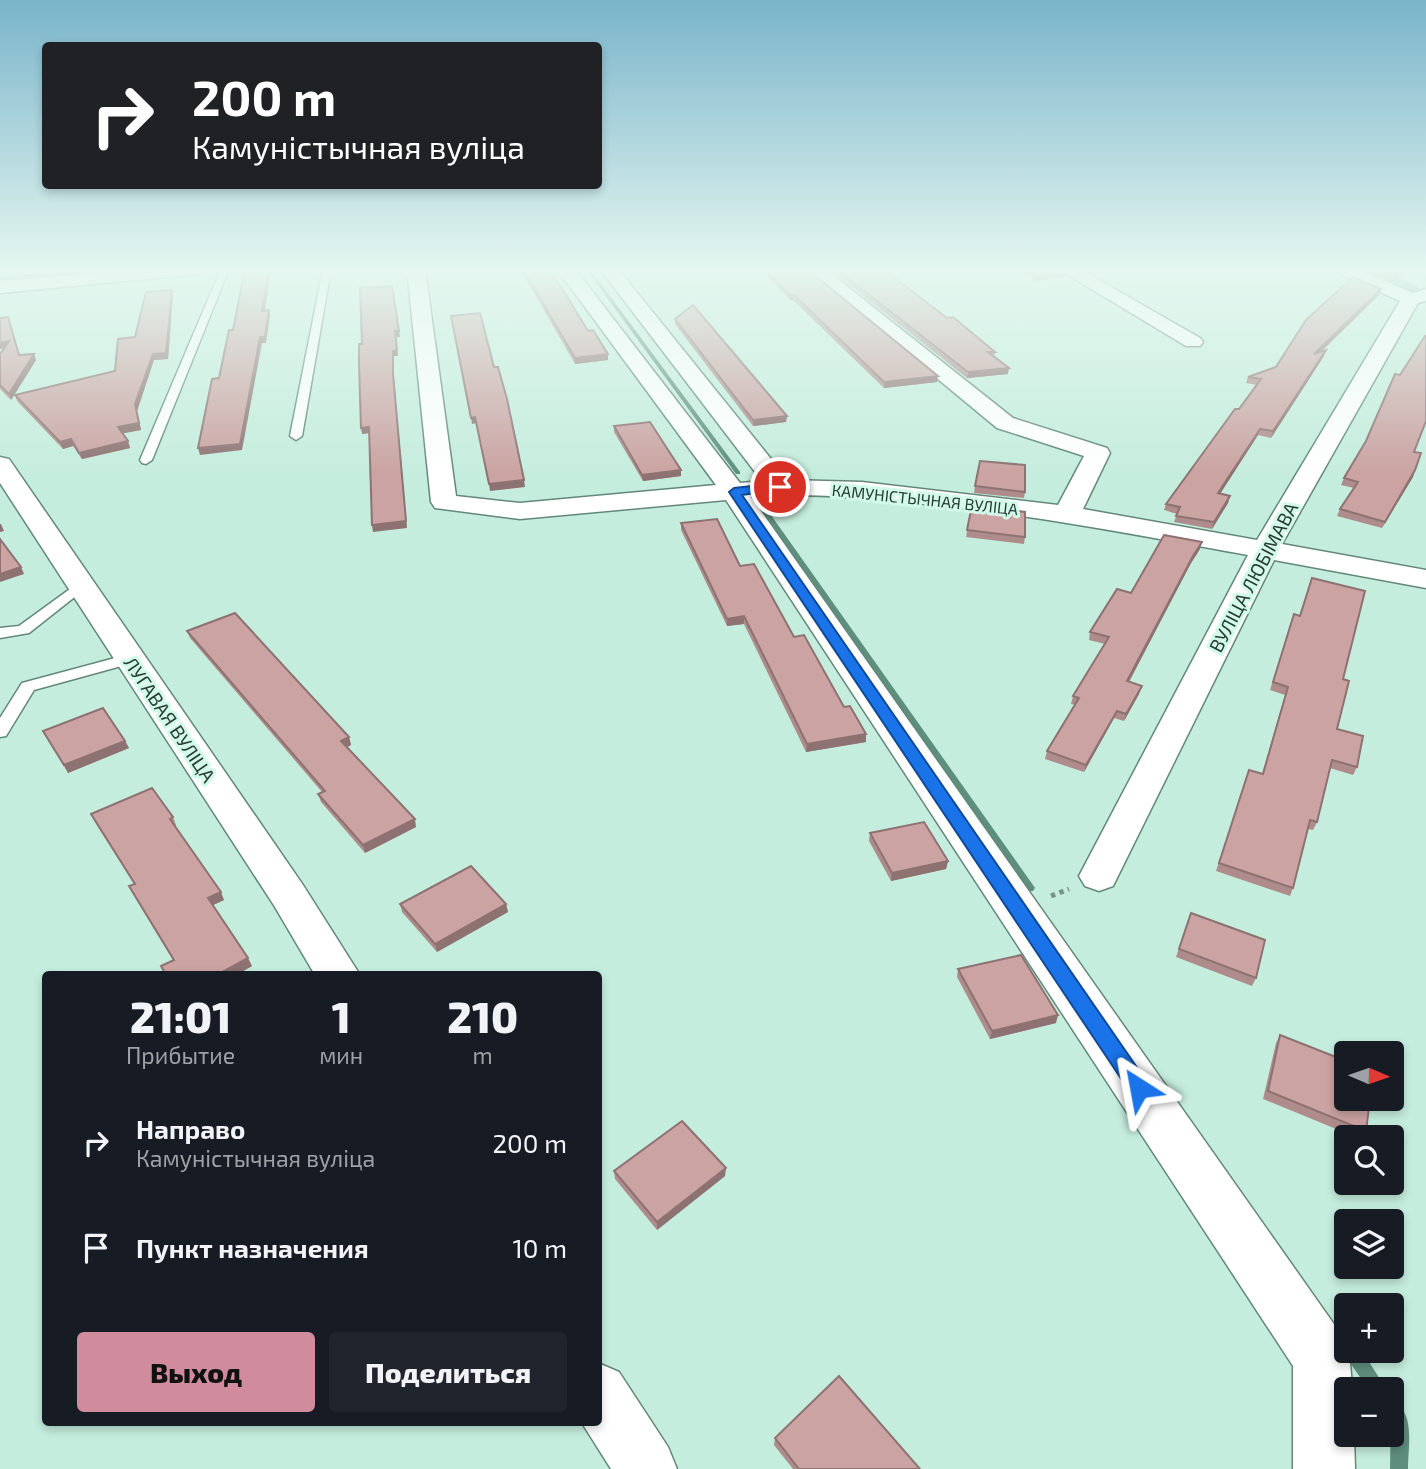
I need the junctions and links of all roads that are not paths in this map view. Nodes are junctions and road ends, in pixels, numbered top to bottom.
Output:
1 (197, 338) edge
2 (314, 338) edge
3 (424, 338) edge
4 (618, 338) edge
5 (663, 338) edge
6 (899, 338) edge
7 (1185, 338) edge
8 (1397, 338) edge
9 (1193, 342) dead end
10 (296, 436) dead end
11 (146, 460) dead end
12 (0, 464) edge
13 (780, 487) junction
14 (734, 492) junction
15 (1067, 514) junction
16 (1265, 550) junction
17 (1426, 579) edge
18 (81, 585) junction
19 (0, 633) edge
20 (130, 659) junction
21 (0, 732) edge
22 (1099, 876) road end
23 (335, 971) edge
24 (602, 1399) edge
25 (646, 1469) edge
26 (1324, 1469) edge

1 - 11 lane
2 - 10 lane
3 - 14 street, КАМУНІСТЫЧНАЯ ВУЛІЦА
4 - 14 street
5 - 13 street
6 - 15 street
7 - 9 street
8 - 16 street, ВУЛІЦА ЛЮБІМАВА
12 - 18 street, ЛУГАВАЯ ВУЛІЦА
13 - 14 street, КАМУНІСТЫЧНАЯ ВУЛІЦА
13 - 15 street, КАМУНІСТЫЧНАЯ ВУЛІЦА
14 - 26 street
15 - 16 street, КАМУНІСТЫЧНАЯ ВУЛІЦА
16 - 17 street, КАМУНІСТЫЧНАЯ ВУЛІЦА
16 - 22 street, ВУЛІЦА ЛЮБІМАВА
18 - 19 lane
18 - 20 street, ЛУГАВАЯ ВУЛІЦА
20 - 21 lane
20 - 23 street, ЛУГАВАЯ ВУЛІЦА
24 - 25 street

